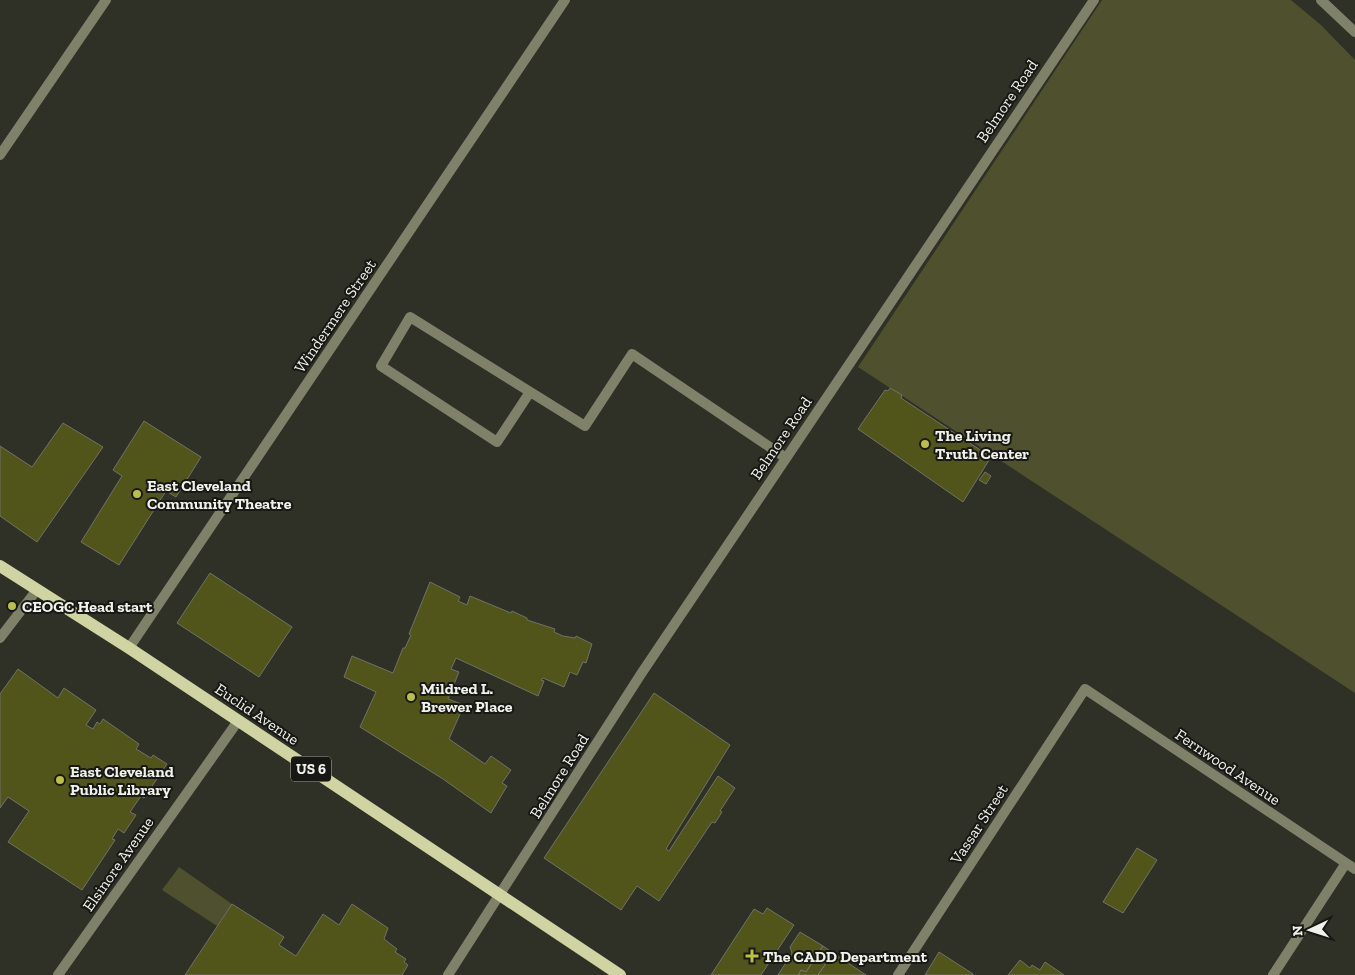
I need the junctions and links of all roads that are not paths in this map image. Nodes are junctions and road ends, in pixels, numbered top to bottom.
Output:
1 (106, 0) edge
2 (565, 0) edge
3 (1094, 0) edge
4 (1321, 0) edge
5 (1355, 32) edge
6 (0, 154) edge
7 (530, 392) junction
8 (786, 458) junction
9 (0, 566) edge
10 (36, 590) junction
11 (0, 638) edge
12 (129, 648) junction
13 (1085, 689) joint
14 (238, 721) junction
15 (1350, 866) edge
16 (500, 896) junction
17 (58, 975) edge
18 (448, 975) edge
19 (620, 975) edge
20 (898, 975) edge
21 (1274, 975) edge

1 - 6 street
2 - 12 street, Windermere Street
3 - 8 street, Belmore Road
4 - 5 street
7 - 7 street
7 - 8 street
8 - 16 street, Belmore Road
9 - 10 main road, Euclid Avenue / US 6
10 - 11 street
10 - 12 main road, Euclid Avenue / US 6
12 - 14 main road, Euclid Avenue / US 6
13 - 15 street, Fernwood Avenue
13 - 20 street, Vassar Street
14 - 16 main road, Euclid Avenue / US 6
14 - 17 street, Elsinore Avenue
15 - 21 street
16 - 18 street, Belmore Road
16 - 19 main road, Euclid Avenue / US 6

